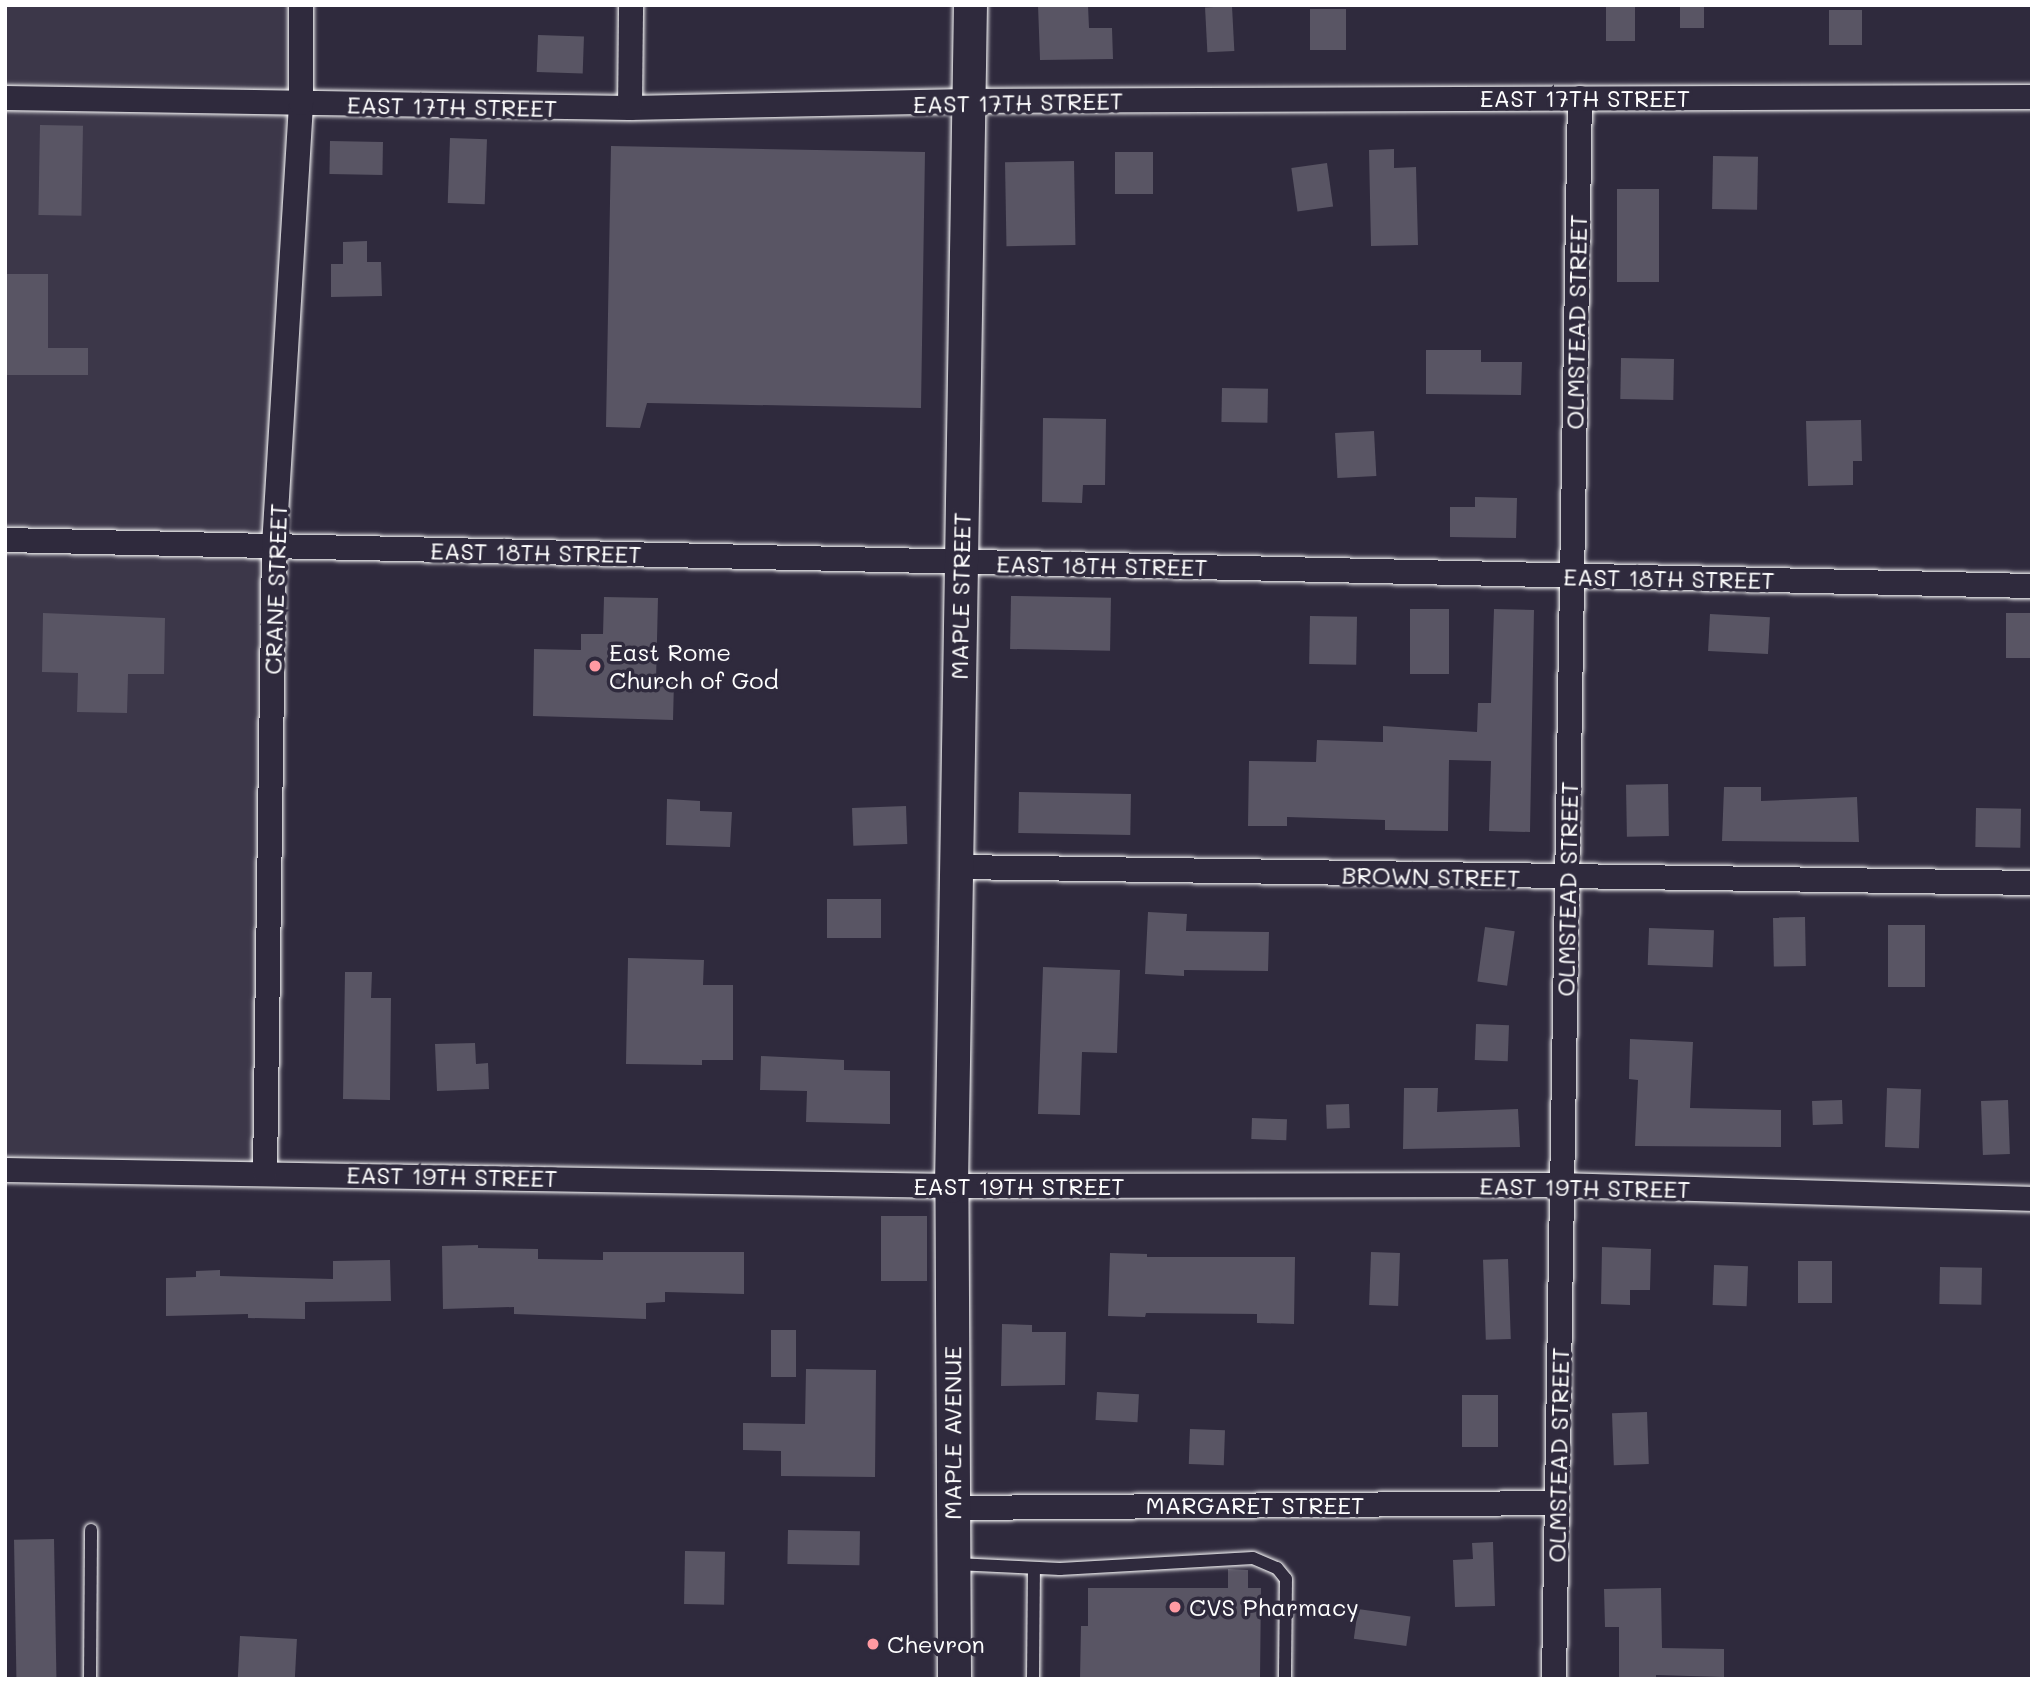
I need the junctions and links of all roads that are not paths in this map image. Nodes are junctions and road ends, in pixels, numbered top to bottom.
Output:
1 (301, 5) edge
2 (631, 5) edge
3 (971, 5) edge
4 (2032, 97) edge
5 (5, 98) edge
6 (1580, 98) junction
7 (967, 102) junction
8 (301, 103) junction
9 (630, 108) junction
10 (5, 540) edge
11 (274, 546) junction
12 (960, 562) junction
13 (1572, 576) junction
14 (2032, 586) edge
15 (957, 867) junction
16 (1568, 878) junction
17 (2032, 884) edge
18 (5, 1170) edge
19 (265, 1173) junction
20 (1562, 1185) junction
21 (951, 1186) junction
22 (2032, 1199) edge
23 (1557, 1503) junction
24 (952, 1508) junction
25 (91, 1530) dead end
26 (952, 1564) junction
27 (1034, 1568) junction
28 (90, 1679) edge
29 (954, 1679) edge
30 (1033, 1679) edge
31 (1286, 1679) edge
32 (1554, 1679) edge

1 - 8 street, CRANE STREET
2 - 9 street
3 - 7 main road, MAPLE STREET
4 - 6 street, EAST 17TH STREET
5 - 8 street, EAST 17TH STREET
6 - 7 street, EAST 17TH STREET
6 - 13 street, OLMSTEAD STREET
7 - 9 street, EAST 17TH STREET
7 - 12 main road, MAPLE STREET
8 - 9 street, EAST 17TH STREET
8 - 11 street, CRANE STREET
10 - 11 street, EAST 18TH STREET
11 - 12 street, EAST 18TH STREET
11 - 19 street, CRANE STREET
12 - 13 street, EAST 18TH STREET
12 - 15 main road, MAPLE STREET
13 - 14 street, EAST 18TH STREET
13 - 16 street, OLMSTEAD STREET
15 - 16 street, BROWN STREET
15 - 21 main road, MAPLE STREET
16 - 17 street, BROWN STREET
16 - 20 street, OLMSTEAD STREET
18 - 19 street, EAST 19TH STREET
19 - 21 street, EAST 19TH STREET
20 - 21 street, EAST 19TH STREET
20 - 22 street, EAST 19TH STREET
20 - 23 street, OLMSTEAD STREET
21 - 24 main road, MAPLE AVENUE
23 - 24 street, MARGARET STREET
23 - 32 street, OLMSTEAD STREET
24 - 26 main road, MAPLE AVENUE
25 - 28 lane
26 - 27 lane
26 - 29 main road, MAPLE AVENUE
27 - 30 lane
27 - 31 lane

